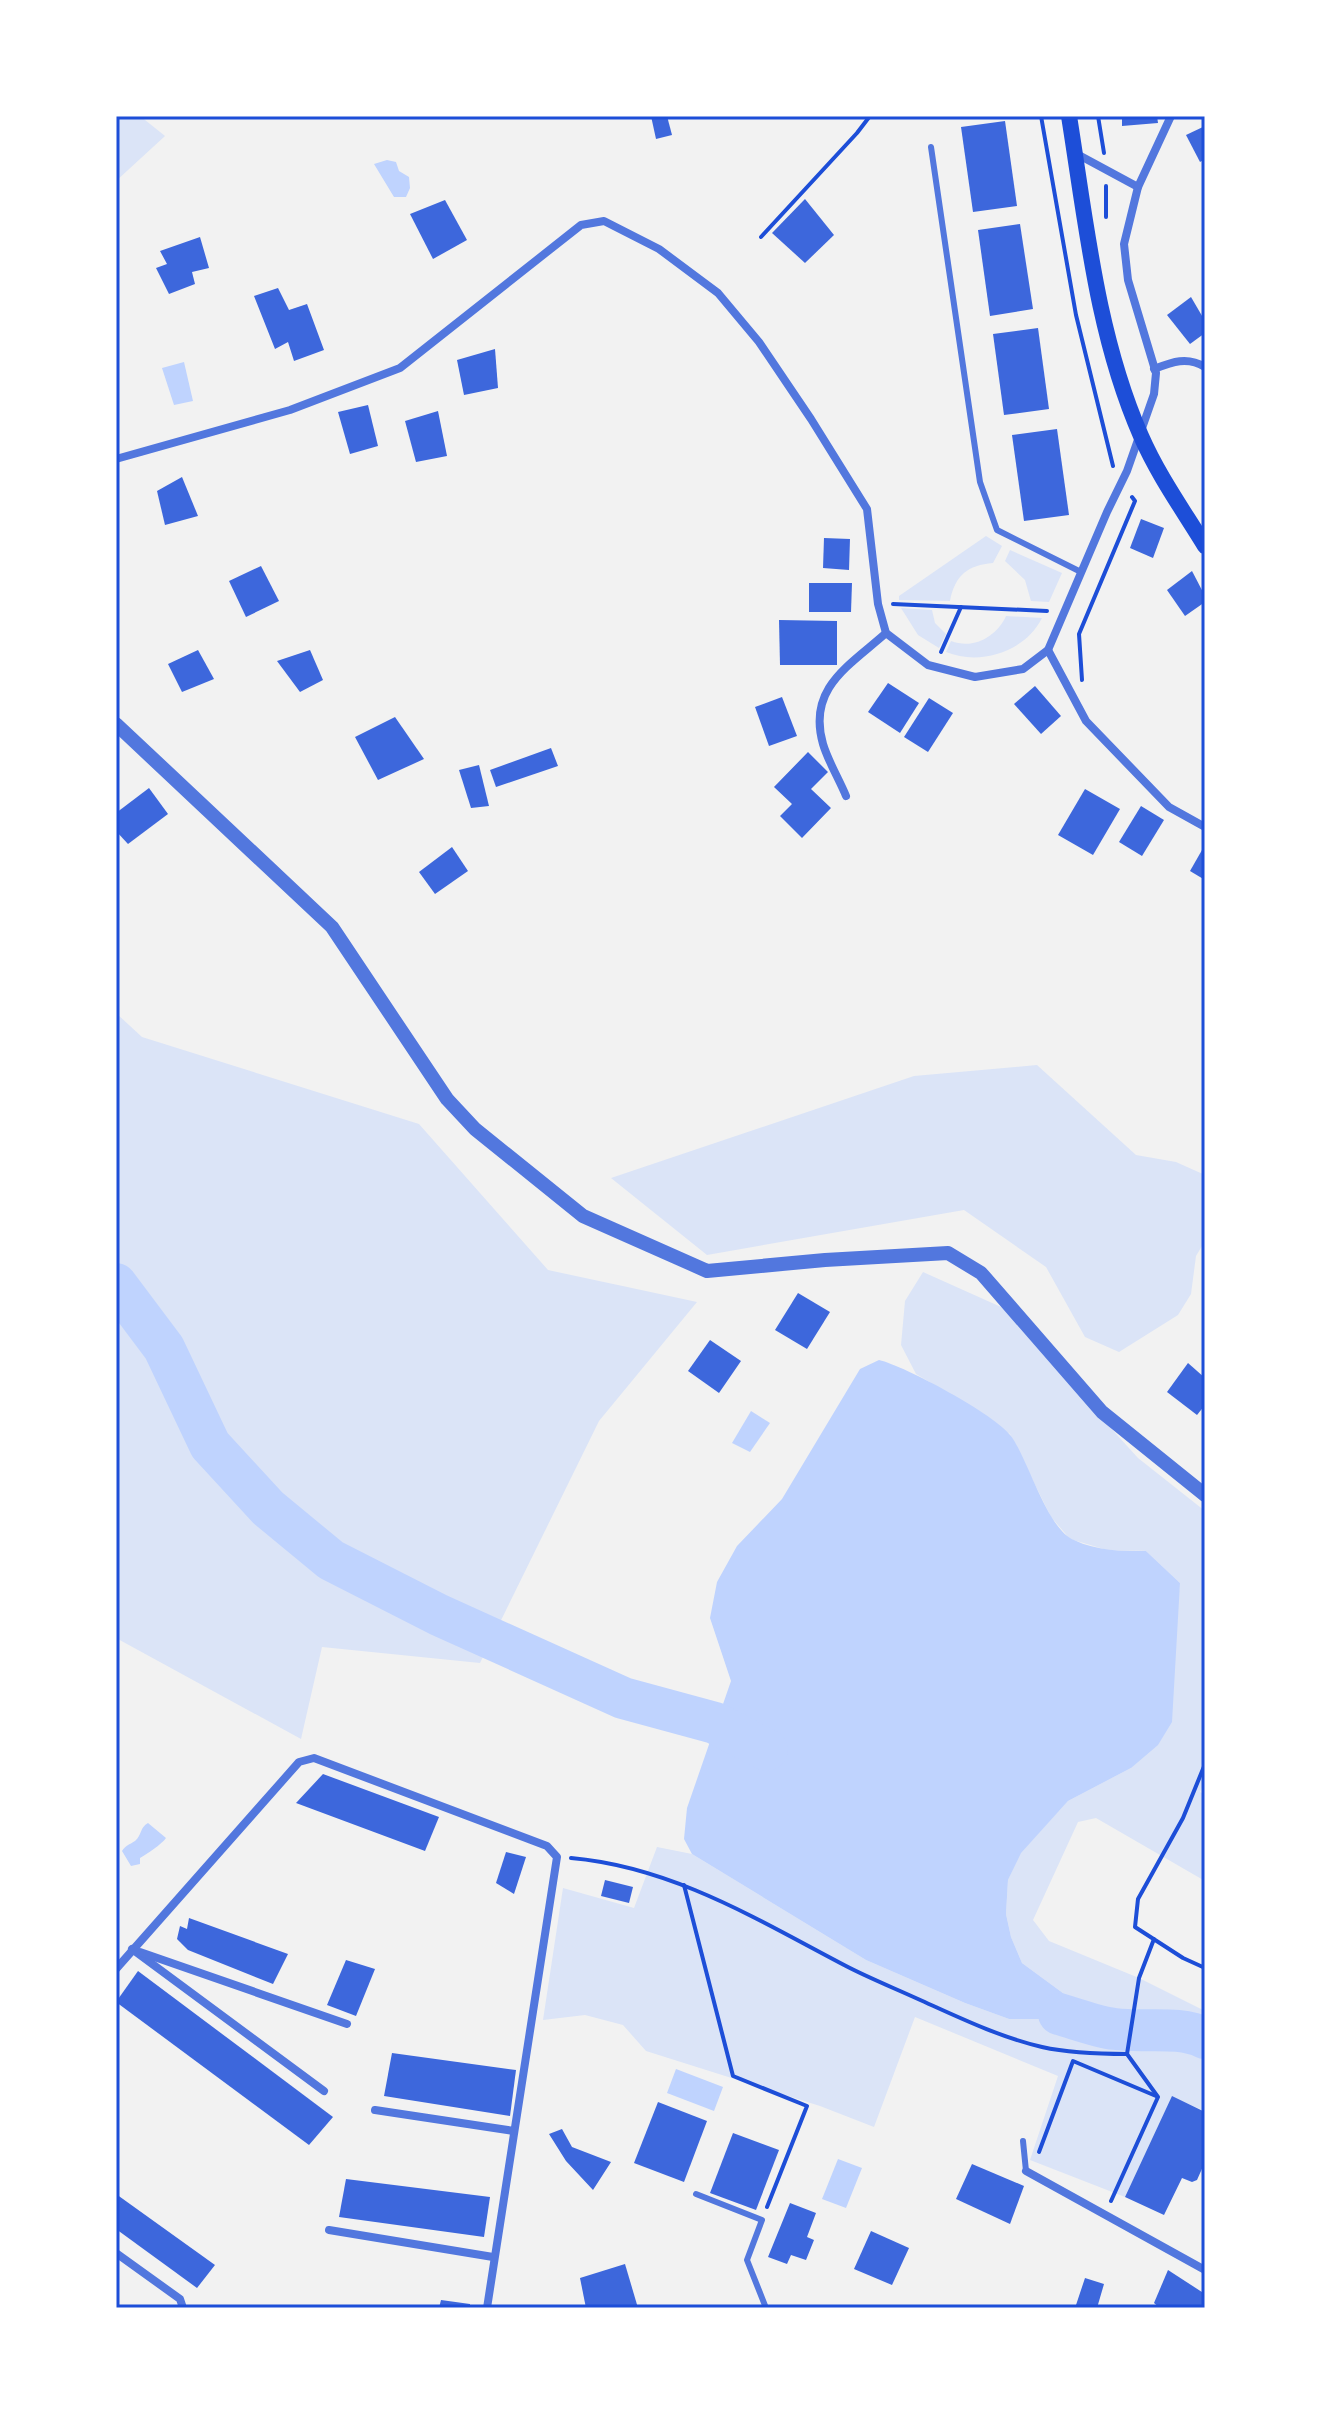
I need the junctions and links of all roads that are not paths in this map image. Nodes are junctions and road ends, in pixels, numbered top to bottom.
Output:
1 (1069, 116) edge
2 (1171, 116) edge
3 (931, 147) dead end
4 (1075, 152) junction
5 (1138, 187) junction
6 (1205, 367) edge
7 (1154, 369) junction
8 (1141, 435) junction
9 (116, 459) edge
10 (1205, 546) edge
11 (1081, 572) junction
12 (886, 633) junction
13 (1048, 650) junction
14 (116, 724) edge
15 (846, 796) dead end
16 (1205, 827) edge
17 (1205, 1495) edge
18 (132, 1949) junction
19 (116, 1969) edge
20 (347, 2024) dead end
21 (324, 2091) dead end
22 (375, 2110) dead end
23 (514, 2131) junction
24 (1023, 2141) dead end
25 (1029, 2172) joint
26 (696, 2194) dead end
27 (329, 2230) dead end
28 (116, 2253) edge
29 (493, 2257) junction
30 (1205, 2270) edge
31 (183, 2308) edge
32 (487, 2308) edge
33 (766, 2308) edge

1 - 4 main road
2 - 5 street
3 - 11 lane
4 - 5 street
4 - 8 main road
5 - 7 street
6 - 7 street
7 - 8 street
8 - 10 main road
8 - 11 street
9 - 12 street
11 - 13 street
12 - 13 street
12 - 15 street
13 - 16 street
14 - 17 street
18 - 19 street
18 - 20 street
18 - 21 street
18 - 23 street
22 - 23 street
23 - 29 street
24 - 25 lane
25 - 30 street
26 - 33 lane
27 - 29 street
28 - 31 street
29 - 32 street

